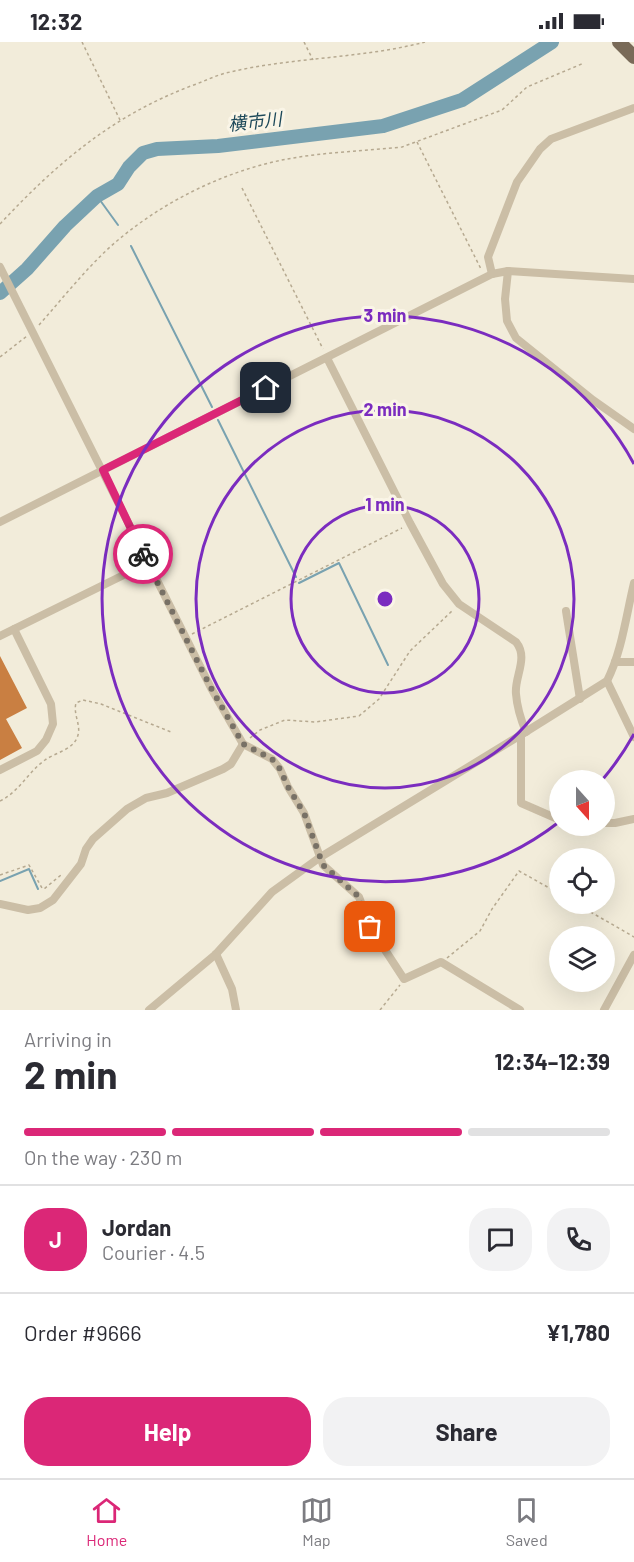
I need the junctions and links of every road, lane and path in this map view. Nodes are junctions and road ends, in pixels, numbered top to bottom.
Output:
1 (82, 42) edge
2 (304, 42) edge
3 (425, 42) edge
4 (620, 42) edge
5 (634, 57) edge
6 (314, 61) junction
7 (584, 63) dead end
8 (634, 108) edge
9 (120, 121) junction
10 (417, 142) junction
11 (242, 188) dead end
12 (0, 224) edge
13 (0, 267) edge
14 (508, 271) junction
15 (489, 276) junction
16 (634, 279) edge
17 (31, 328) junction
18 (0, 357) edge
19 (327, 358) junction
20 (634, 429) edge
21 (103, 470) junction
22 (0, 522) edge
23 (410, 524) junction
24 (148, 563) junction
25 (634, 583) edge
26 (459, 604) junction
27 (566, 611) dead end
28 (14, 629) junction
29 (0, 636) edge
30 (185, 637) junction
31 (615, 662) junction
32 (634, 662) edge
33 (607, 681) junction
34 (580, 699) junction
35 (171, 732) dead end
36 (523, 734) junction
37 (634, 737) edge
38 (243, 744) junction
39 (0, 770) edge
40 (0, 801) edge
41 (549, 815) edge
42 (634, 819) edge
43 (615, 824) edge
44 (319, 858) junction
45 (0, 875) edge
46 (62, 875) dead end
47 (549, 888) edge
48 (0, 904) edge
49 (594, 914) edge
50 (634, 937) edge
51 (216, 954) junction
52 (634, 956) edge
53 (441, 962) junction
54 (404, 979) junction
55 (149, 1010) edge
56 (236, 1010) edge
57 (380, 1010) edge
58 (520, 1010) edge
59 (604, 1010) edge

1 - 9 path
2 - 6 path
3 - 6 path
4 - 5 main road
6 - 9 path
7 - 10 path
8 - 15 street
9 - 12 path
10 - 15 path
10 - 17 path
11 - 19 path
13 - 17 street
14 - 15 street
14 - 16 street
14 - 20 street
15 - 19 street
17 - 18 path
17 - 21 street
19 - 21 street
19 - 23 street
21 - 22 street
21 - 24 street
23 - 26 street
23 - 30 path
24 - 28 street
24 - 30 street
25 - 31 street
26 - 36 street
26 - 38 path
27 - 34 street
28 - 29 street
28 - 39 street
30 - 38 street
31 - 32 street
31 - 33 street
33 - 34 street
33 - 37 street
34 - 36 street
35 - 40 path
36 - 41 street
36 - 44 street
38 - 44 street
38 - 48 street
42 - 43 street
44 - 51 street
44 - 54 street
45 - 46 path
47 - 53 path
49 - 50 path
51 - 55 street
51 - 56 street
52 - 59 street
53 - 54 street
53 - 58 street
54 - 57 path

